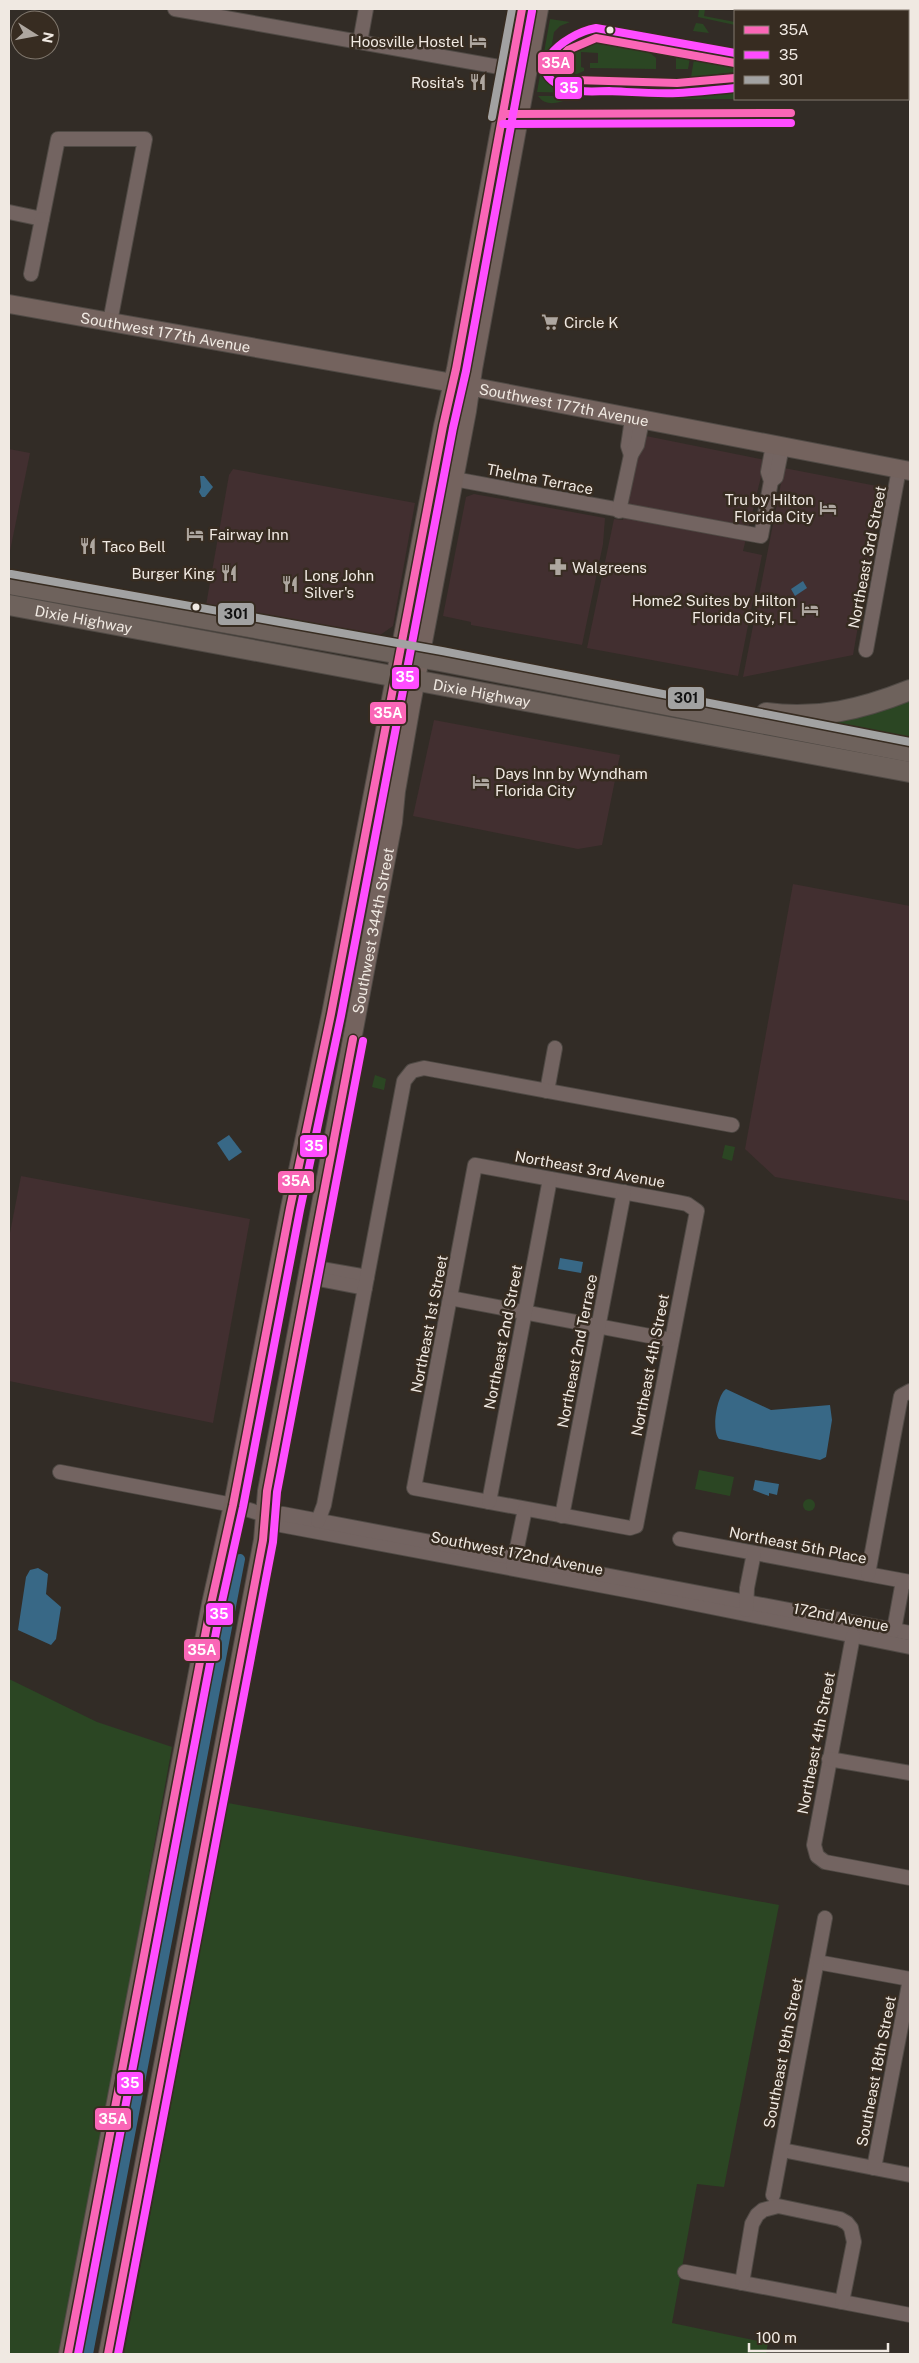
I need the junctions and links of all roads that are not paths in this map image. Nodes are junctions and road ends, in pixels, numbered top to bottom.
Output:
1 (174, 9) edge
2 (366, 9) edge
3 (522, 9) edge
4 (539, 9) edge
5 (206, 12) edge
6 (360, 42) junction
7 (511, 69) junction
8 (9, 212) edge
9 (42, 219) junction
10 (31, 274) dead end
11 (9, 304) edge
12 (110, 322) junction
13 (452, 383) junction
14 (470, 386) junction
15 (637, 420) junction
16 (777, 446) junction
17 (905, 470) edge
18 (454, 479) junction
19 (619, 510) junction
20 (9, 584) edge
21 (9, 606) edge
22 (866, 650) dead end
23 (400, 654) junction
24 (420, 657) junction
25 (395, 678) junction
26 (416, 681) junction
27 (910, 690) edge
28 (636, 700) junction
29 (910, 752) edge
30 (838, 759) junction
31 (910, 772) edge
32 (910, 787) edge
33 (331, 1014) junction
34 (357, 1017) junction
35 (555, 1048) dead end
36 (547, 1091) junction
37 (732, 1125) dead end
38 (475, 1165) joint
39 (550, 1179) junction
40 (624, 1192) junction
41 (697, 1211) joint
42 (309, 1272) junction
43 (366, 1283) junction
44 (450, 1298) junction
45 (525, 1312) junction
46 (598, 1326) junction
47 (672, 1340) junction
48 (906, 1393) edge
49 (60, 1472) dead end
50 (489, 1502) junction
51 (233, 1505) junction
52 (525, 1509) junction
53 (265, 1515) junction
54 (562, 1516) junction
55 (318, 1521) junction
56 (680, 1539) dead end
57 (754, 1553) junction
58 (514, 1564) junction
59 (868, 1574) junction
60 (907, 1581) edge
61 (746, 1609) junction
62 (766, 1612) junction
63 (894, 1630) junction
64 (910, 1633) edge
65 (853, 1636) junction
66 (910, 1647) edge
67 (829, 1759) junction
68 (910, 1773) edge
69 (910, 1878) edge
70 (825, 1918) dead end
71 (817, 1962) junction
72 (910, 1979) edge
73 (782, 2150) junction
74 (874, 2168) junction
75 (910, 2175) edge
76 (773, 2195) dead end
77 (685, 2272) dead end
78 (742, 2283) junction
79 (842, 2302) junction
80 (910, 2315) edge
81 (68, 2354) edge
82 (108, 2354) edge

1 - 5 street
2 - 6 street
3 - 7 main road, Southwest 344th Street
4 - 14 main road, Southwest 344th Street
5 - 6 street
6 - 7 street
7 - 13 main road, Southwest 344th Street
8 - 9 street
9 - 10 street
9 - 12 street
11 - 12 main road, Southwest 177th Avenue
12 - 13 main road, Southwest 177th Avenue
13 - 14 main road, Southwest 177th Avenue
13 - 23 main road, Southwest 344th Street
14 - 15 main road, Southwest 177th Avenue
14 - 18 main road, Southwest 344th Street
15 - 16 main road, Southwest 177th Avenue
15 - 19 street
16 - 17 main road, Southwest 177th Avenue
16 - 19 street, Thelma Terrace
17 - 22 street, Northeast 3rd Street
18 - 19 street, Thelma Terrace
18 - 24 main road, Southwest 344th Street
20 - 23 highway, Dixie Highway
21 - 25 highway, Dixie Highway
23 - 24 highway, Dixie Highway
23 - 25 main road, Southwest 344th Street
24 - 26 main road, Southwest 344th Street
24 - 28 highway, Dixie Highway
25 - 26 highway, Dixie Highway
25 - 33 main road, Southwest 344th Street
26 - 30 highway, Dixie Highway
26 - 34 main road, Southwest 344th Street
27 - 28 highway
28 - 29 highway, Dixie Highway
30 - 31 highway, Dixie Highway
30 - 32 highway
33 - 34 main road
33 - 51 main road, Southwest 344th Street
34 - 42 main road, Southwest 344th Street
35 - 36 street
36 - 37 street
36 - 43 street
38 - 39 street, Northeast 3rd Avenue
38 - 44 street, Northeast 1st Street
39 - 40 street, Northeast 3rd Avenue
39 - 45 street, Northeast 2nd Street
40 - 41 street, Northeast 3rd Avenue
40 - 46 street, Northeast 2nd Terrace
41 - 47 street, Northeast 4th Street
42 - 43 street
42 - 53 main road, Southwest 344th Street
43 - 55 street
44 - 45 street
44 - 50 street, Northeast 1st Street
45 - 46 street
45 - 50 street, Northeast 2nd Street
46 - 47 street
46 - 54 street, Northeast 2nd Terrace
47 - 54 street, Northeast 4th Street
48 - 59 street
49 - 51 street, Southwest 172nd Avenue
50 - 52 street
51 - 53 street, Southwest 172nd Avenue
51 - 81 main road, Southwest 344th Street
52 - 54 street
52 - 58 street
53 - 55 street, Southwest 172nd Avenue
53 - 58 street, Southwest 172nd Avenue
53 - 82 main road, Southwest 344th Street
55 - 58 street, Southwest 172nd Avenue
56 - 57 street, Northeast 5th Place
57 - 59 street, Northeast 5th Place
57 - 61 street
58 - 61 street, Southwest 172nd Avenue
59 - 60 street, Northeast 5th Place
60 - 63 street
61 - 62 street, Southwest 172nd Avenue
62 - 63 street, 172nd Avenue
62 - 65 street, 172nd Avenue
63 - 64 street, 172nd Avenue
65 - 66 street, 172nd Avenue
65 - 67 street, Northeast 4th Street
67 - 68 street
67 - 69 street, Northeast 4th Street
70 - 71 street, Southeast 19th Street
71 - 72 street
71 - 73 street, Southeast 19th Street
72 - 74 street, Southeast 18th Street
73 - 74 street
73 - 76 street, Southeast 19th Street
74 - 75 street
77 - 78 street
78 - 79 street
78 - 79 street
79 - 80 street

